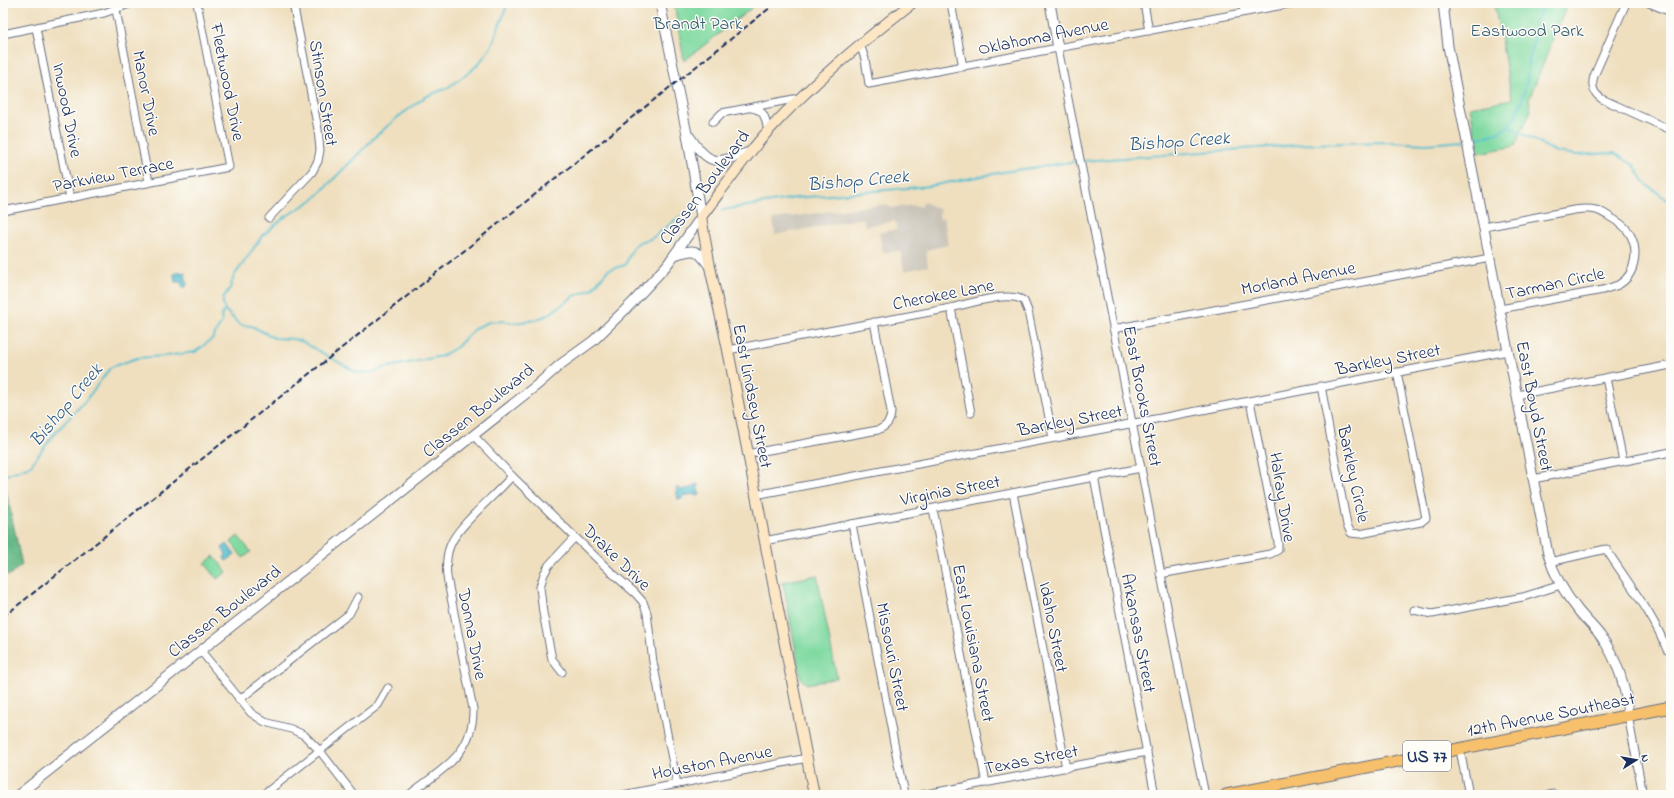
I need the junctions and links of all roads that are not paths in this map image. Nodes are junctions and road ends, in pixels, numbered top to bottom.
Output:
1 (132, 3) edge
2 (197, 3) edge
3 (293, 3) edge
4 (660, 3) edge
5 (912, 3) edge
6 (951, 3) edge
7 (1050, 3) edge
8 (1144, 3) edge
9 (1243, 3) edge
10 (1294, 3) edge
11 (1443, 3) edge
12 (1626, 3) edge
13 (1649, 3) edge
14 (116, 10) junction
15 (1244, 12) junction
16 (1671, 12) edge
17 (36, 28) junction
18 (1149, 31) junction
19 (3, 34) edge
20 (860, 44) junction
21 (1058, 48) junction
22 (963, 67) junction
23 (800, 98) junction
24 (749, 108) junction
25 (713, 122) dead end
26 (1671, 130) edge
27 (768, 131) junction
28 (687, 134) junction
29 (750, 152) junction
30 (229, 167) joint
31 (149, 182) junction
32 (70, 198) junction
33 (3, 211) edge
34 (701, 217) junction
35 (269, 218) dead end
36 (1484, 227) junction
37 (675, 255) junction
38 (1490, 258) junction
39 (710, 267) junction
40 (951, 308) junction
41 (1500, 309) junction
42 (874, 322) junction
43 (1113, 329) junction
44 (728, 350) junction
45 (1508, 351) junction
46 (1671, 365) edge
47 (1397, 372) junction
48 (1606, 378) junction
49 (1321, 386) junction
50 (1517, 395) junction
51 (1250, 401) junction
52 (971, 413) dead end
53 (1132, 424) junction
54 (473, 435) junction
55 (1053, 438) junction
56 (1671, 452) edge
57 (747, 454) junction
58 (1623, 461) junction
59 (1141, 468) junction
60 (512, 476) junction
61 (1094, 477) junction
62 (1533, 479) junction
63 (1013, 493) junction
64 (755, 495) junction
65 (932, 509) junction
66 (852, 524) junction
67 (575, 537) junction
68 (764, 541) junction
69 (1550, 562) junction
70 (1160, 574) junction
71 (1560, 585) junction
72 (358, 597) dead end
73 (1414, 610) dead end
74 (1671, 649) edge
75 (201, 651) junction
76 (562, 672) dead end
77 (388, 688) dead end
78 (239, 700) junction
79 (1671, 707) edge
80 (1628, 715) junction
81 (1460, 750) junction
82 (320, 751) junction
83 (1147, 752) junction
84 (807, 758) junction
85 (1066, 768) junction
86 (986, 783) junction
87 (676, 784) junction
88 (18, 795) edge
89 (263, 795) edge
90 (354, 795) edge
91 (409, 795) edge
92 (623, 795) edge
93 (814, 795) edge
94 (904, 795) edge
95 (921, 795) edge
96 (1155, 795) edge
97 (1205, 795) edge
98 (1226, 795) edge
99 (1469, 795) edge
100 (1643, 795) edge

1 - 14 street
2 - 30 street, Fleetwood Drive
3 - 35 street, Stinson Street
4 - 28 street, East Lindsey Street
5 - 20 main road, Classen Boulevard
6 - 22 street
7 - 21 street, East Brooks Street
8 - 18 street
9 - 15 street
10 - 15 street, Oklahoma Avenue
11 - 36 street, East Boyd Street
12 - 26 street
13 - 16 street
14 - 17 street
14 - 31 street, Manor Drive
15 - 18 street, Oklahoma Avenue
17 - 19 street
17 - 32 street, Inwood Drive
18 - 21 street, Oklahoma Avenue
20 - 22 street, Oklahoma Avenue
20 - 23 main road, Classen Boulevard
21 - 22 street, Oklahoma Avenue
21 - 43 street, East Brooks Street
23 - 24 street
23 - 27 main road, Classen Boulevard
24 - 25 street
24 - 27 street
27 - 29 main road, Classen Boulevard
28 - 29 street
28 - 34 street, East Lindsey Street
29 - 34 main road, Classen Boulevard
30 - 31 street, Parkview Terrace
31 - 32 street, Parkview Terrace
32 - 33 street, Parkview Terrace
34 - 37 street, Classen Boulevard
34 - 39 main road, East Lindsey Street
36 - 38 street, East Boyd Street
36 - 41 street, Tarman Circle
37 - 39 street
37 - 54 street, Classen Boulevard
38 - 41 street, East Boyd Street
38 - 43 street, Morland Avenue
39 - 44 main road, East Lindsey Street
40 - 42 street, Cherokee Lane
40 - 52 street
40 - 55 street, Cherokee Lane
41 - 45 street, East Boyd Street
42 - 44 street, Cherokee Lane
42 - 57 street
43 - 53 street, East Brooks Street
44 - 57 main road, East Lindsey Street
45 - 47 street, Barkley Street
45 - 50 street, East Boyd Street
46 - 48 street
47 - 49 street, Barkley Street
47 - 49 street, Barkley Circle
48 - 50 street
48 - 58 street
49 - 51 street, Barkley Street
50 - 62 street, East Boyd Street
51 - 53 street, Barkley Street
51 - 70 street, Halray Drive
53 - 55 street, Barkley Street
53 - 59 street, East Brooks Street
54 - 60 street, Drake Drive
54 - 75 street, Classen Boulevard
55 - 64 street, Barkley Street
56 - 58 street
57 - 64 main road, East Lindsey Street
58 - 62 street
59 - 61 street, Virginia Street
59 - 70 street, East Brooks Street
60 - 67 street, Drake Drive
60 - 91 street, Donna Drive
61 - 63 street, Virginia Street
61 - 83 street, Arkansas Street
62 - 69 street, East Boyd Street
63 - 65 street, Virginia Street
63 - 85 street, Idaho Street
64 - 68 main road, East Lindsey Street
65 - 66 street, Virginia Street
65 - 86 street, East Louisiana Street
66 - 68 street, Virginia Street
66 - 94 street, Missouri Street
67 - 76 street
67 - 87 street, Drake Drive
68 - 84 main road, East Lindsey Street
69 - 71 street, East Boyd Street
69 - 74 street
70 - 97 street, East Brooks Street
71 - 73 street
71 - 80 street, East Boyd Street
72 - 78 street
75 - 78 street
75 - 88 street, Classen Boulevard
77 - 82 street
78 - 82 street
79 - 80 main road, 12th Avenue Southeast / US 77
80 - 81 main road, 12th Avenue Southeast / US 77
80 - 100 street, East Boyd Street
81 - 98 main road, 12th Avenue Southeast / US 77
81 - 99 street
82 - 89 street
82 - 90 street
83 - 85 street, Texas Street
83 - 96 street, Arkansas Street
84 - 87 street, Houston Avenue
84 - 93 main road, East Lindsey Street
85 - 86 street, Texas Street
86 - 95 street, Texas Street
87 - 92 street, Houston Avenue

